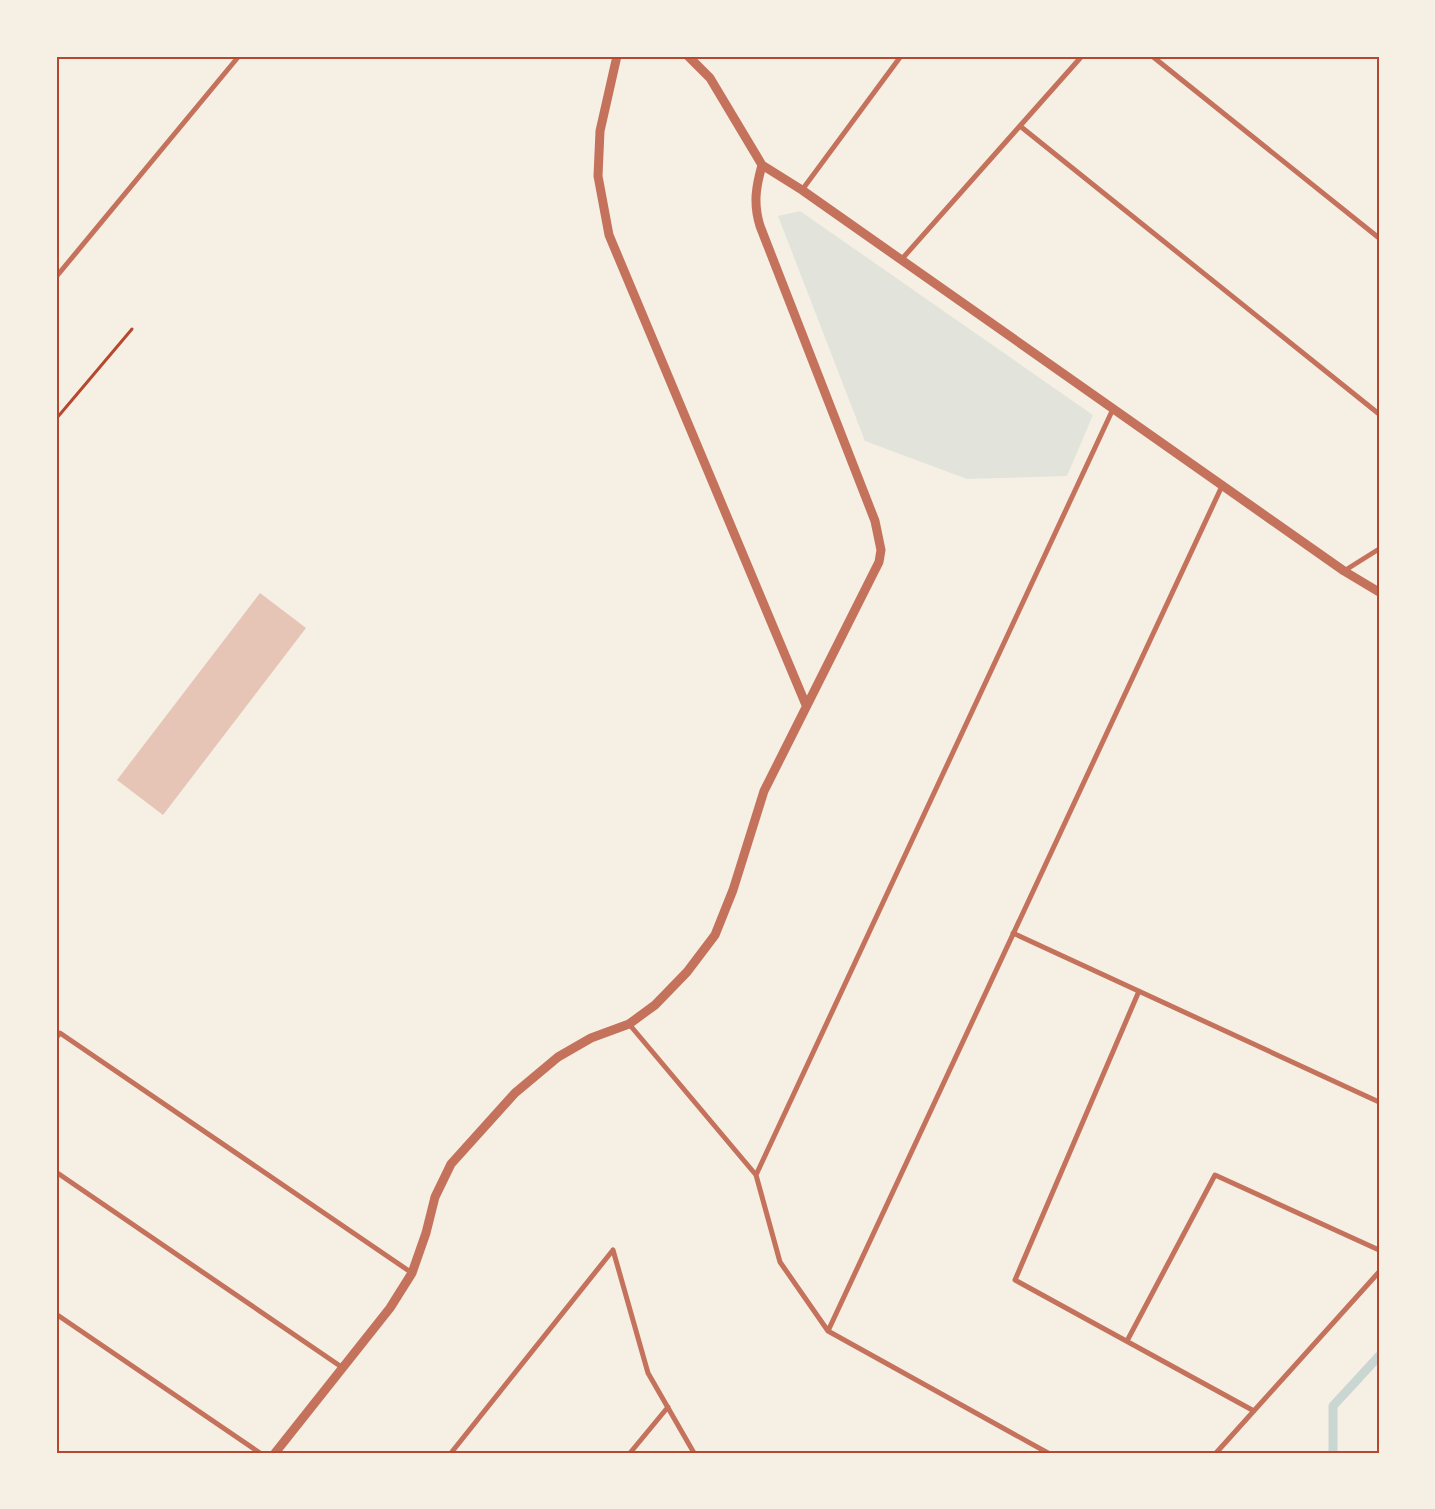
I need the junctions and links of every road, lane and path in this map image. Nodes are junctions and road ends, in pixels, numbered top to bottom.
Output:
1 (239, 56) edge
2 (617, 56) edge
3 (688, 56) edge
4 (1082, 56) edge
5 (1152, 56) edge
6 (899, 57) edge
7 (1020, 126) junction
8 (762, 164) junction
9 (802, 190) junction
10 (1379, 238) edge
11 (901, 260) junction
12 (56, 277) edge
13 (132, 328) dead end
14 (1113, 409) junction
15 (1379, 414) edge
16 (56, 418) edge
17 (1222, 486) junction
18 (1379, 549) edge
19 (1344, 572) junction
20 (1379, 592) edge
21 (806, 705) junction
22 (1013, 933) junction
23 (1139, 991) junction
24 (628, 1024) junction
25 (58, 1036) edge
26 (1379, 1102) edge
27 (56, 1172) edge
28 (756, 1175) junction
29 (1379, 1250) edge
30 (1379, 1272) edge
31 (412, 1273) junction
32 (56, 1314) edge
33 (828, 1331) junction
34 (1127, 1341) junction
35 (344, 1368) junction
36 (668, 1408) junction
37 (1254, 1411) junction
38 (260, 1453) edge
39 (275, 1453) edge
40 (451, 1453) edge
41 (630, 1453) edge
42 (694, 1453) edge
43 (1048, 1453) edge
44 (1216, 1453) edge

1 - 12 street
2 - 21 street
3 - 8 street
4 - 7 street
5 - 10 street
6 - 9 street
7 - 11 street
7 - 15 street
8 - 9 street
8 - 21 street
9 - 11 street
11 - 14 street
13 - 16 path
14 - 17 street
14 - 28 street
17 - 19 street
17 - 22 street
18 - 19 street
19 - 20 street
21 - 24 street
22 - 23 street
22 - 33 street
23 - 26 street
23 - 34 street
24 - 28 street
24 - 31 street
25 - 31 street
27 - 35 street
28 - 33 street
29 - 34 street
30 - 37 street
31 - 35 street
32 - 38 street
33 - 43 street
34 - 37 street
35 - 39 street
36 - 40 street
36 - 41 street
36 - 42 street
37 - 44 street

